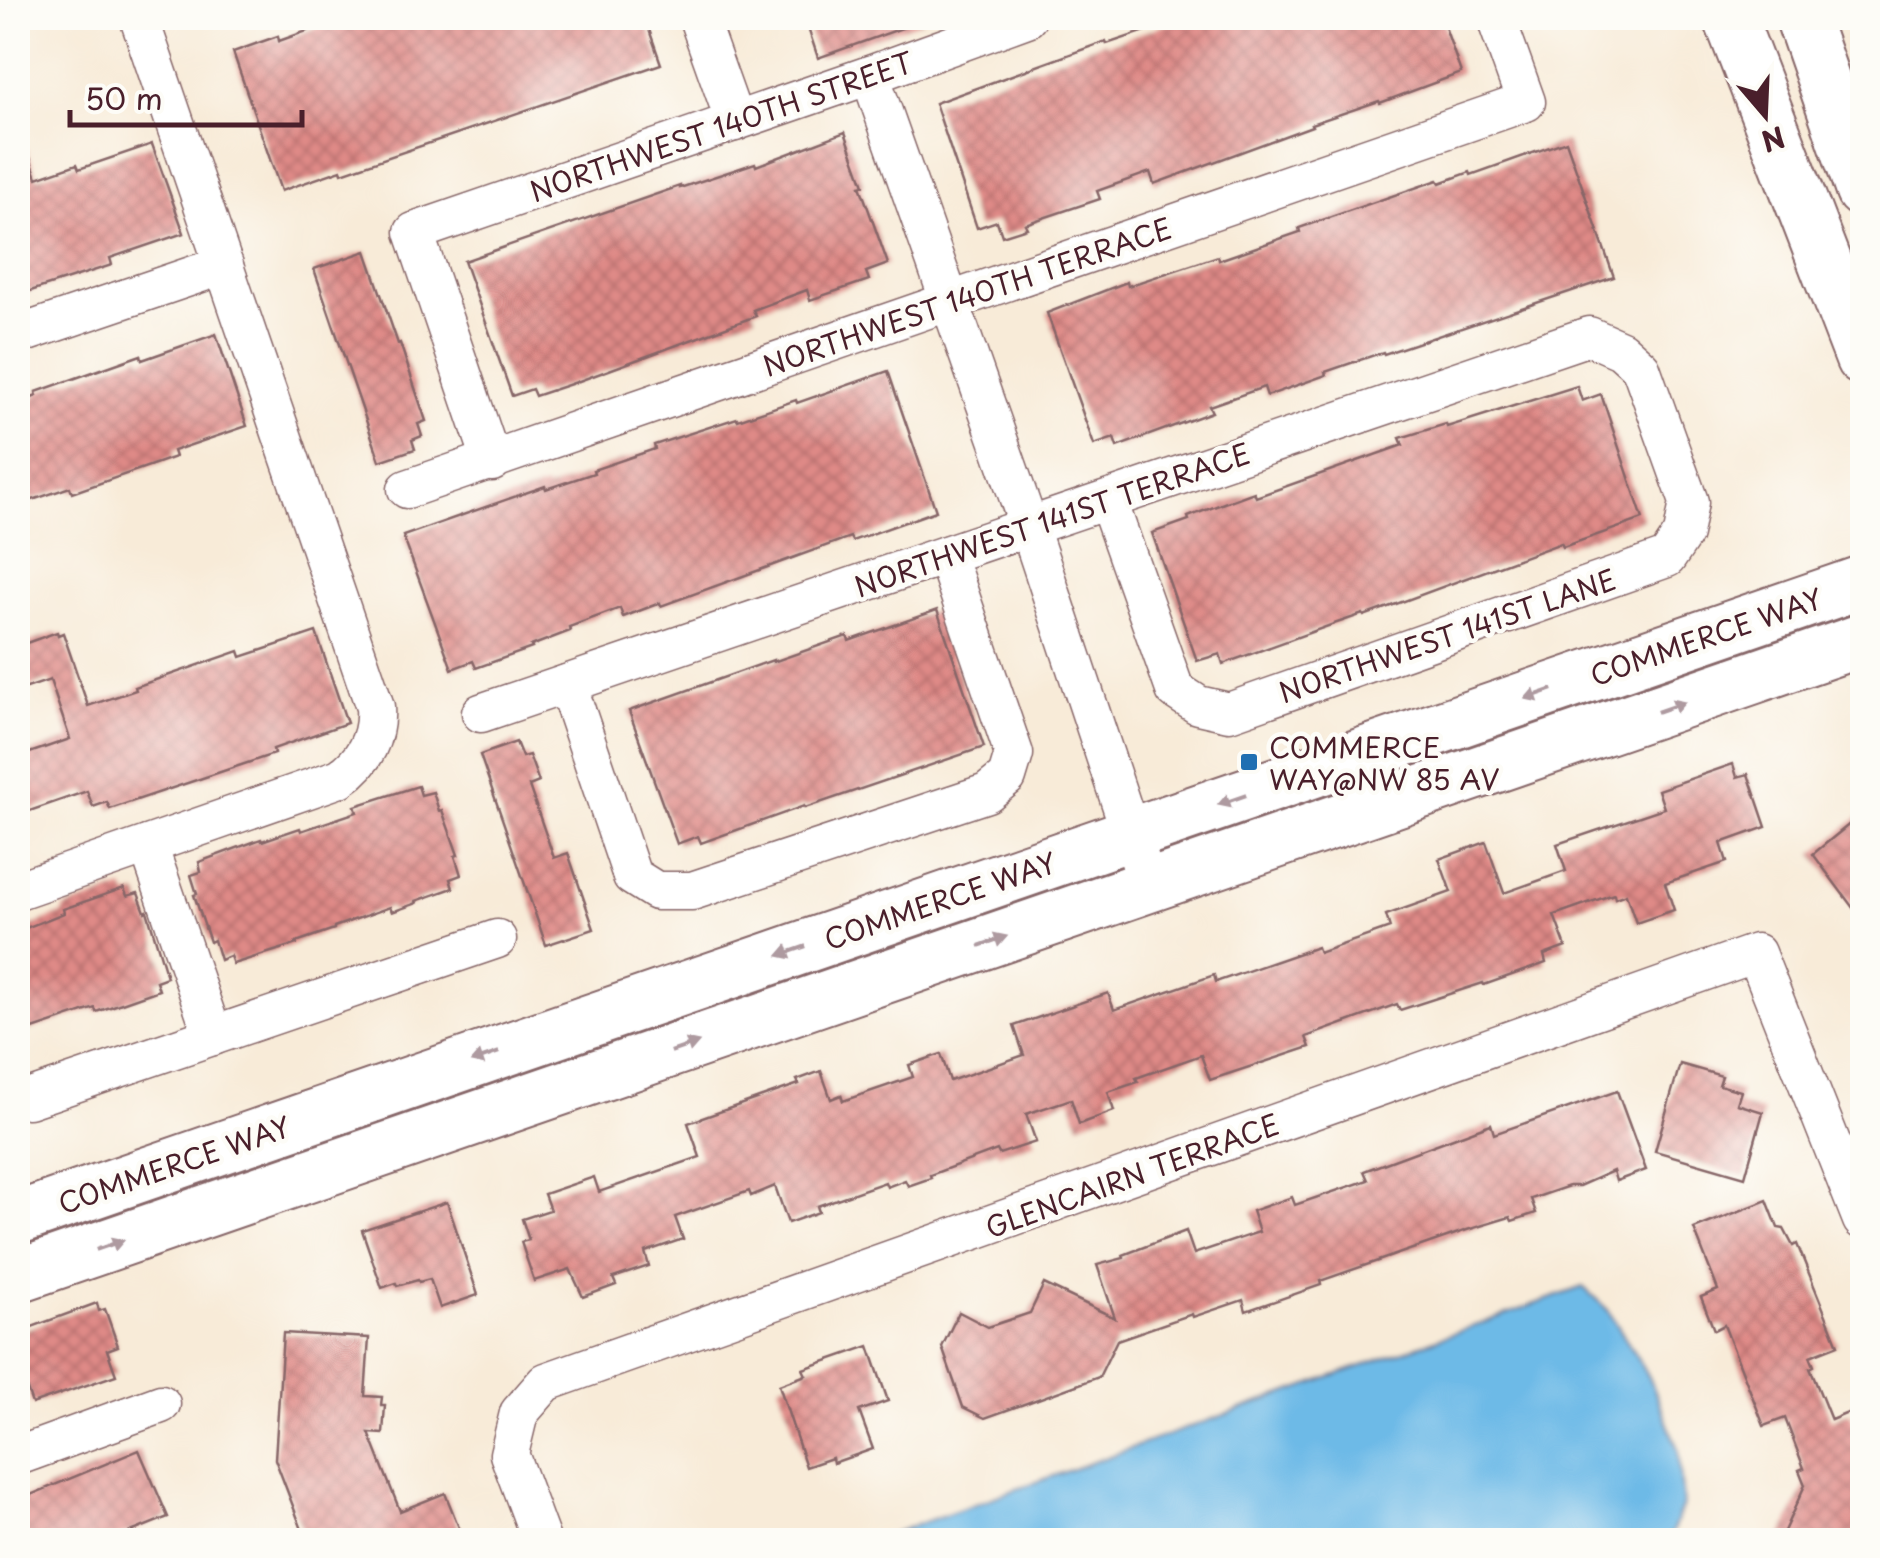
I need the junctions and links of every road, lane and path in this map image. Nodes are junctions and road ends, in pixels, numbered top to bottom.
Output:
1 (139, 18) edge
2 (698, 18) edge
3 (1021, 18) edge
4 (1496, 18) edge
5 (1730, 18) edge
6 (1802, 18) edge
7 (870, 75) junction
8 (1753, 77) junction
9 (735, 122) junction
10 (1862, 191) edge
11 (1862, 254) edge
12 (224, 264) junction
13 (950, 302) junction
14 (18, 335) edge
15 (1862, 360) edge
16 (492, 462) junction
17 (407, 489) dead end
18 (1108, 501) junction
19 (1029, 528) junction
20 (1683, 534) joint
21 (946, 556) junction
22 (1862, 582) edge
23 (1862, 640) edge
24 (566, 684) junction
25 (481, 713) dead end
26 (1130, 835) junction
27 (148, 845) junction
28 (1148, 888) junction
29 (18, 890) edge
30 (497, 940) dead end
31 (213, 1036) junction
32 (28, 1099) dead end
33 (18, 1218) edge
34 (1862, 1220) edge
35 (18, 1276) edge
36 (161, 1404) dead end
37 (18, 1456) edge
38 (541, 1540) edge

1 - 12 street
2 - 9 street
3 - 7 street, NORTHWEST 140TH STREET
4 - 13 street, NORTHWEST 140TH TERRACE
5 - 8 street
6 - 10 street
7 - 9 street, NORTHWEST 140TH STREET
7 - 13 street
8 - 11 street
8 - 15 street
9 - 16 street, NORTHWEST 140TH STREET
12 - 14 street
12 - 27 street
13 - 16 street, NORTHWEST 140TH TERRACE
13 - 19 street
16 - 17 street, NORTHWEST 140TH TERRACE
18 - 19 street, NORTHWEST 141ST TERRACE
18 - 20 street, NORTHWEST 141ST TERRACE
18 - 20 street, NORTHWEST 141ST LANE
19 - 21 street, NORTHWEST 141ST TERRACE
19 - 26 street
21 - 24 street, NORTHWEST 141ST TERRACE
21 - 24 street
22 -> 26 street, COMMERCE WAY
28 -> 23 street, COMMERCE WAY
24 - 25 street, NORTHWEST 141ST TERRACE
26 - 28 street
26 -> 33 street, COMMERCE WAY
27 - 29 street
27 - 31 street
35 -> 28 street, COMMERCE WAY
30 - 31 street
31 - 32 street
34 - 38 street, GLENCAIRN TERRACE
36 - 37 street

